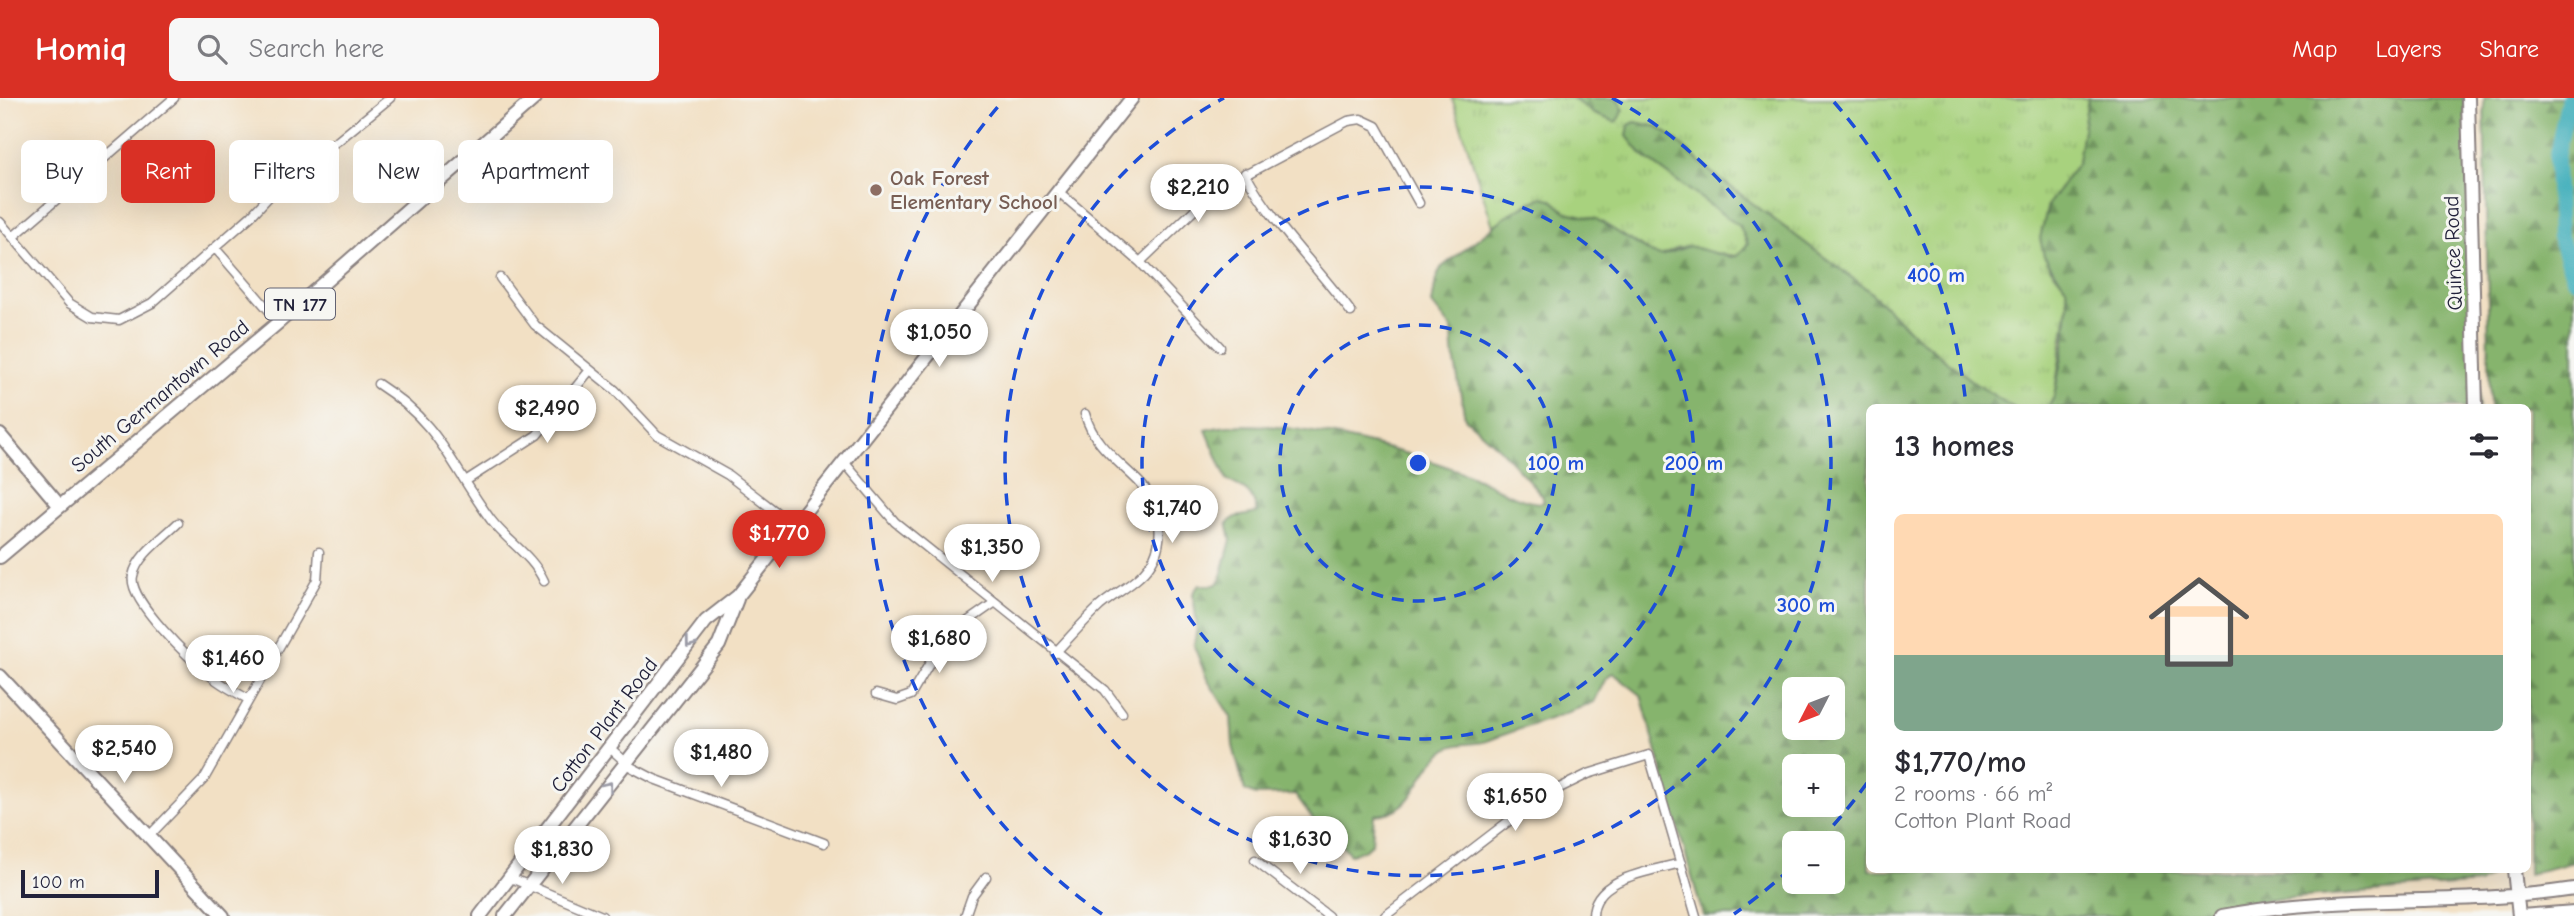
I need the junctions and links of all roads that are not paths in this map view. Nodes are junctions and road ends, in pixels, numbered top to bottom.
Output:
1 (174, 98) edge
2 (390, 98) edge
3 (535, 98) edge
4 (1132, 98) edge
5 (2468, 98) edge
6 (1245, 173) junction
7 (1059, 193) junction
8 (1419, 203) dead end
9 (0, 222) edge
10 (13, 237) junction
11 (215, 248) junction
12 (1140, 262) junction
13 (500, 278) dead end
14 (1351, 312) dead end
15 (279, 322) junction
16 (1220, 347) dead end
17 (590, 370) junction
18 (377, 384) dead end
19 (2476, 404) edge
20 (1086, 414) dead end
21 (0, 435) edge
22 (844, 462) junction
23 (467, 480) junction
24 (60, 505) junction
25 (178, 523) dead end
26 (793, 524) junction
27 (319, 552) dead end
28 (0, 557) edge
29 (544, 581) dead end
30 (738, 596) junction
31 (994, 603) junction
32 (1055, 653) junction
33 (0, 676) edge
34 (876, 694) dead end
35 (248, 699) junction
36 (1122, 713) dead end
37 (610, 748) junction
38 (626, 763) junction
39 (149, 836) junction
40 (824, 843) dead end
41 (1255, 860) dead end
42 (1681, 863) junction
43 (2514, 873) edge
44 (986, 877) dead end
45 (511, 878) junction
46 (529, 887) junction
47 (2568, 890) edge
48 (2516, 896) junction
49 (2569, 912) edge
50 (223, 916) edge
51 (480, 916) edge
52 (505, 916) edge
53 (602, 916) edge
54 (965, 916) edge
55 (1328, 916) edge
56 (1385, 916) edge
57 (1594, 916) edge
58 (1696, 916) edge
59 (2222, 916) edge
60 (2520, 916) edge

1 - 10 street
2 - 11 street
3 - 15 street, South Germantown Road / TN 177
4 - 7 street, Cotton Plant Road
5 - 19 street, Quince Road
6 - 8 street
6 - 12 street
6 - 14 street
7 - 12 street
7 - 22 street, Cotton Plant Road
9 - 10 street
10 - 11 street
11 - 15 street
12 - 16 street
13 - 17 street
15 - 24 street, South Germantown Road / TN 177
17 - 23 street
17 - 26 street
18 - 23 street
20 - 32 street
21 - 24 street
22 - 26 street, Cotton Plant Road
22 - 31 street
23 - 29 street
24 - 28 street, South Germantown Road / TN 177
25 - 35 street
26 - 30 street, Cotton Plant Road
27 - 35 street
30 -> 37 street, Cotton Plant Road
30 - 38 street, Cotton Plant Road
31 - 32 street
31 - 34 street
32 - 36 street
33 - 39 street
35 - 39 street
37 - 38 street
37 - 45 street, Cotton Plant Road
38 - 40 street
46 -> 38 street, Cotton Plant Road
39 - 50 street
41 - 55 street
42 - 56 street
42 - 57 street
42 - 58 street
43 - 48 street
44 - 54 street
45 - 46 street
45 - 51 street, Cotton Plant Road
46 - 52 street, Cotton Plant Road
46 - 53 street
47 - 48 street
48 - 59 street
48 - 60 street
49 - 60 street

